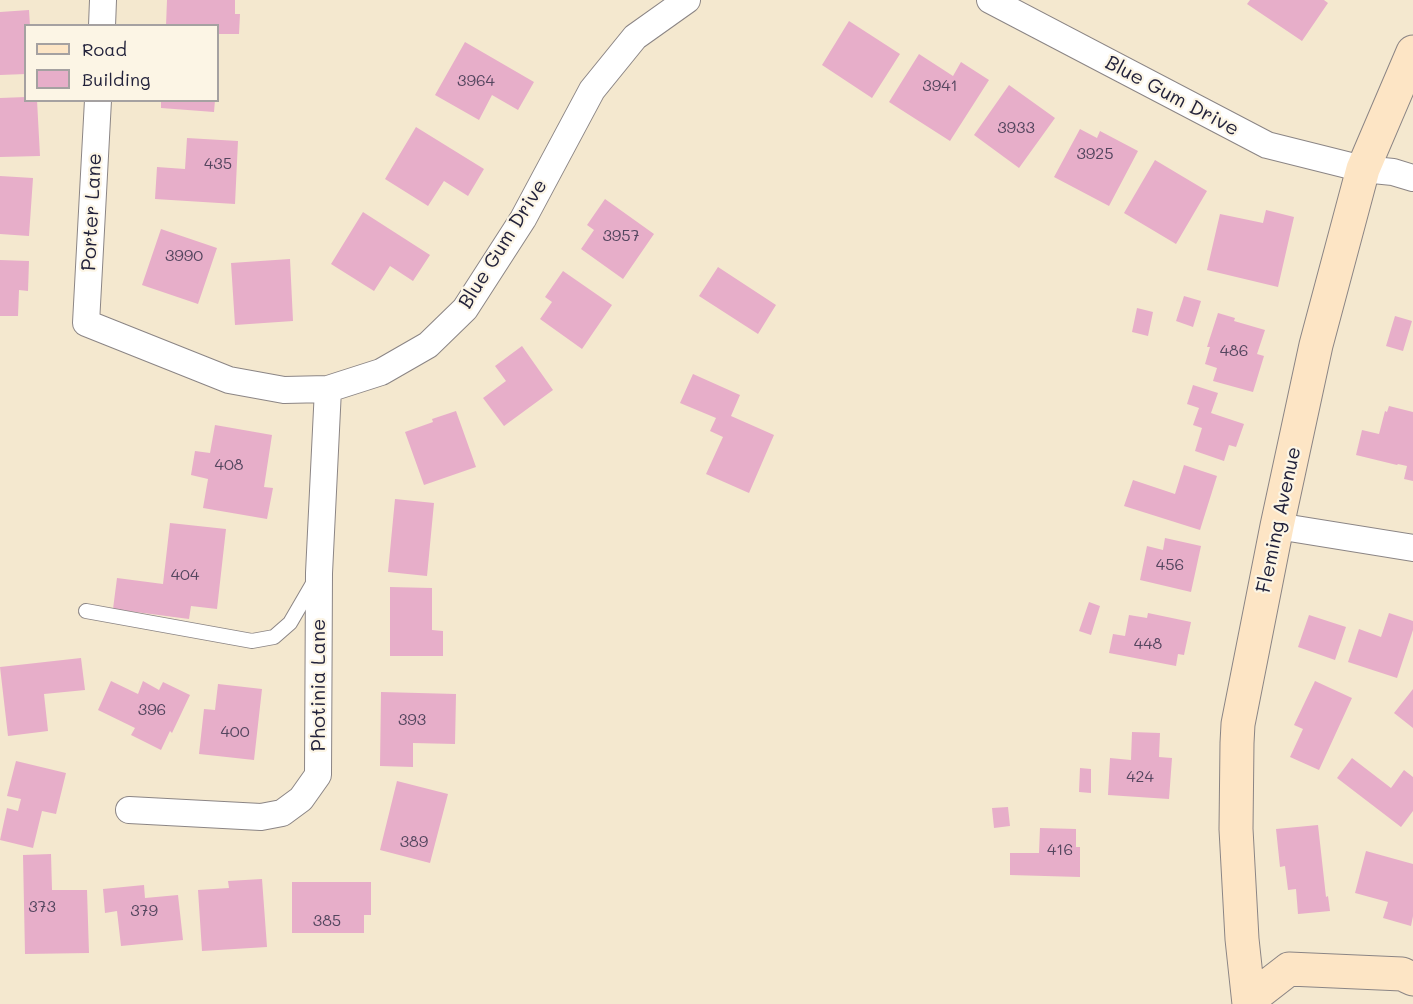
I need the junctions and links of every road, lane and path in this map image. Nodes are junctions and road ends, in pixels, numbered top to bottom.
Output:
1 (103, 0) edge
2 (687, 0) edge
3 (990, 0) edge
4 (102, 24) edge
5 (1413, 52) edge
6 (98, 102) edge
7 (1363, 169) junction
8 (1413, 178) edge
9 (86, 322) joint
10 (328, 389) junction
11 (1277, 526) junction
12 (1413, 548) edge
13 (319, 573) junction
14 (86, 611) dead end
15 (129, 810) dead end
16 (1413, 979) edge
17 (1248, 1003) edge

1 - 4 street
2 - 10 street, Blue Gum Drive
3 - 7 street, Blue Gum Drive
5 - 7 street, Fleming Avenue
6 - 9 street, Porter Lane
7 - 8 street, Blue Gum Drive
7 - 11 street, Fleming Avenue
9 - 10 street, Blue Gum Drive
10 - 13 street, Photinia Lane
11 - 12 street
11 - 17 street, Fleming Avenue
13 - 14 lane
13 - 15 street, Photinia Lane
16 - 17 street

